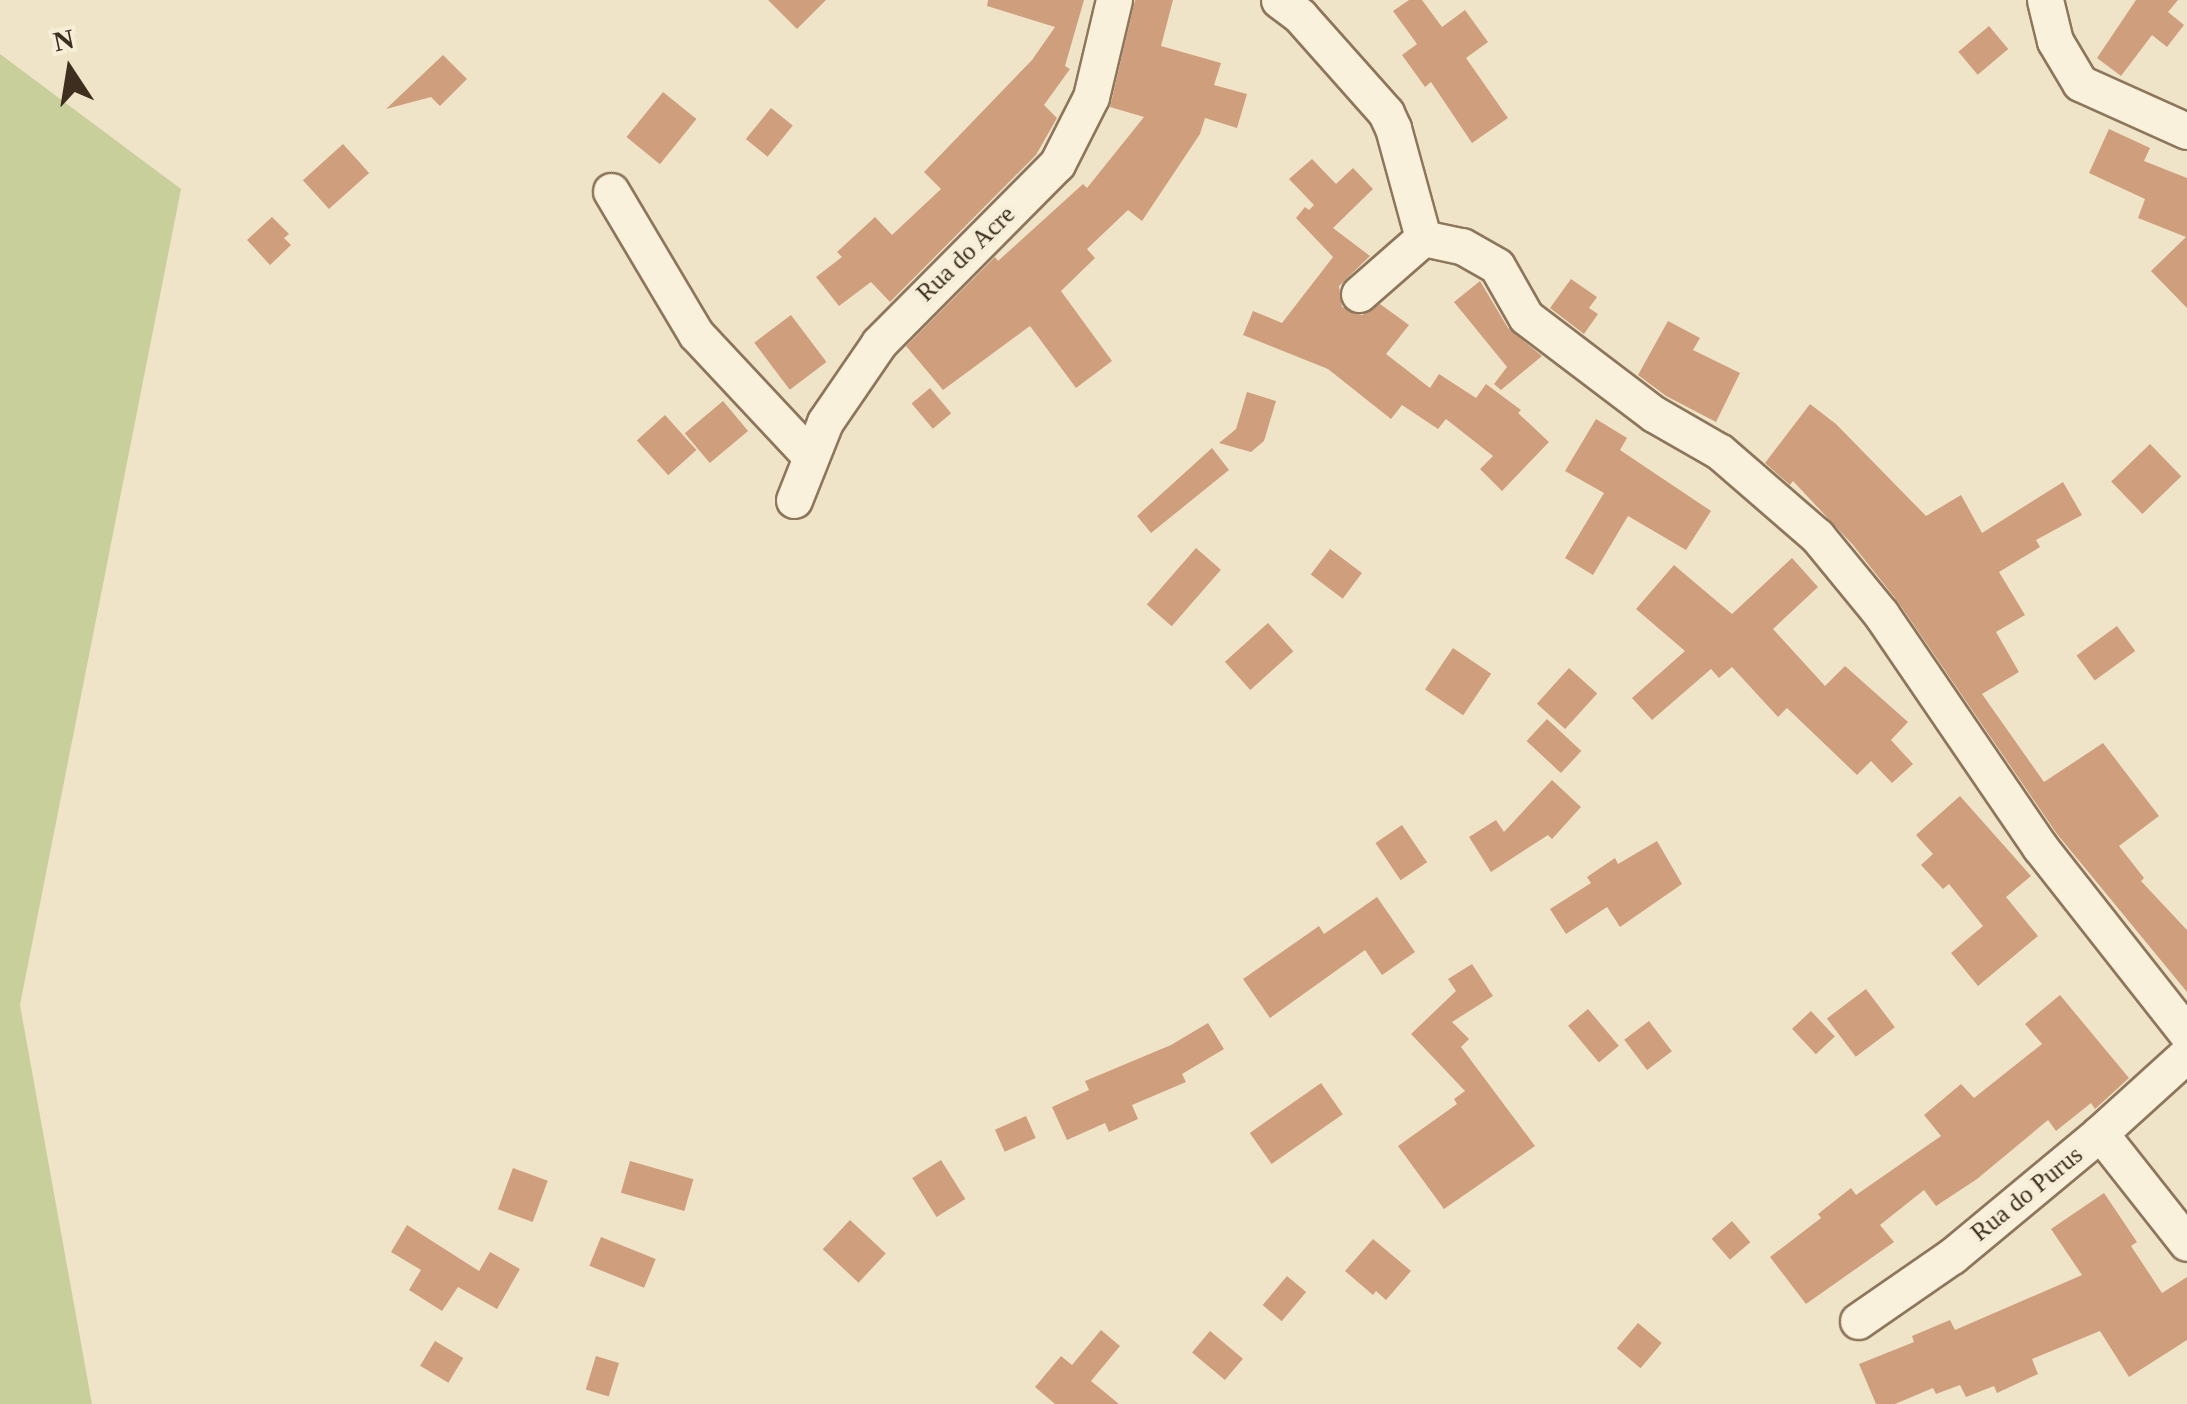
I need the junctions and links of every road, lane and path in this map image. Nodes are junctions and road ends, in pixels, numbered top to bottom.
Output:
1 (1114, 0) edge
2 (1279, 0) edge
3 (2045, 0) edge
4 (2187, 131) edge
5 (611, 191) dead end
6 (1422, 238) junction
7 (1359, 294) dead end
8 (810, 456) junction
9 (794, 500) dead end
10 (2187, 1034) edge
11 (2187, 1054) edge
12 (2100, 1134) junction
13 (2187, 1243) edge
14 (1858, 1321) dead end

1 - 8 street, Rua do Acre
2 - 6 street
3 - 4 street
5 - 8 street
6 - 7 street
6 - 10 street
8 - 9 street, Rua do Acre
11 - 12 street, Rua do Purus
12 - 13 street
12 - 14 street, Rua do Purus

